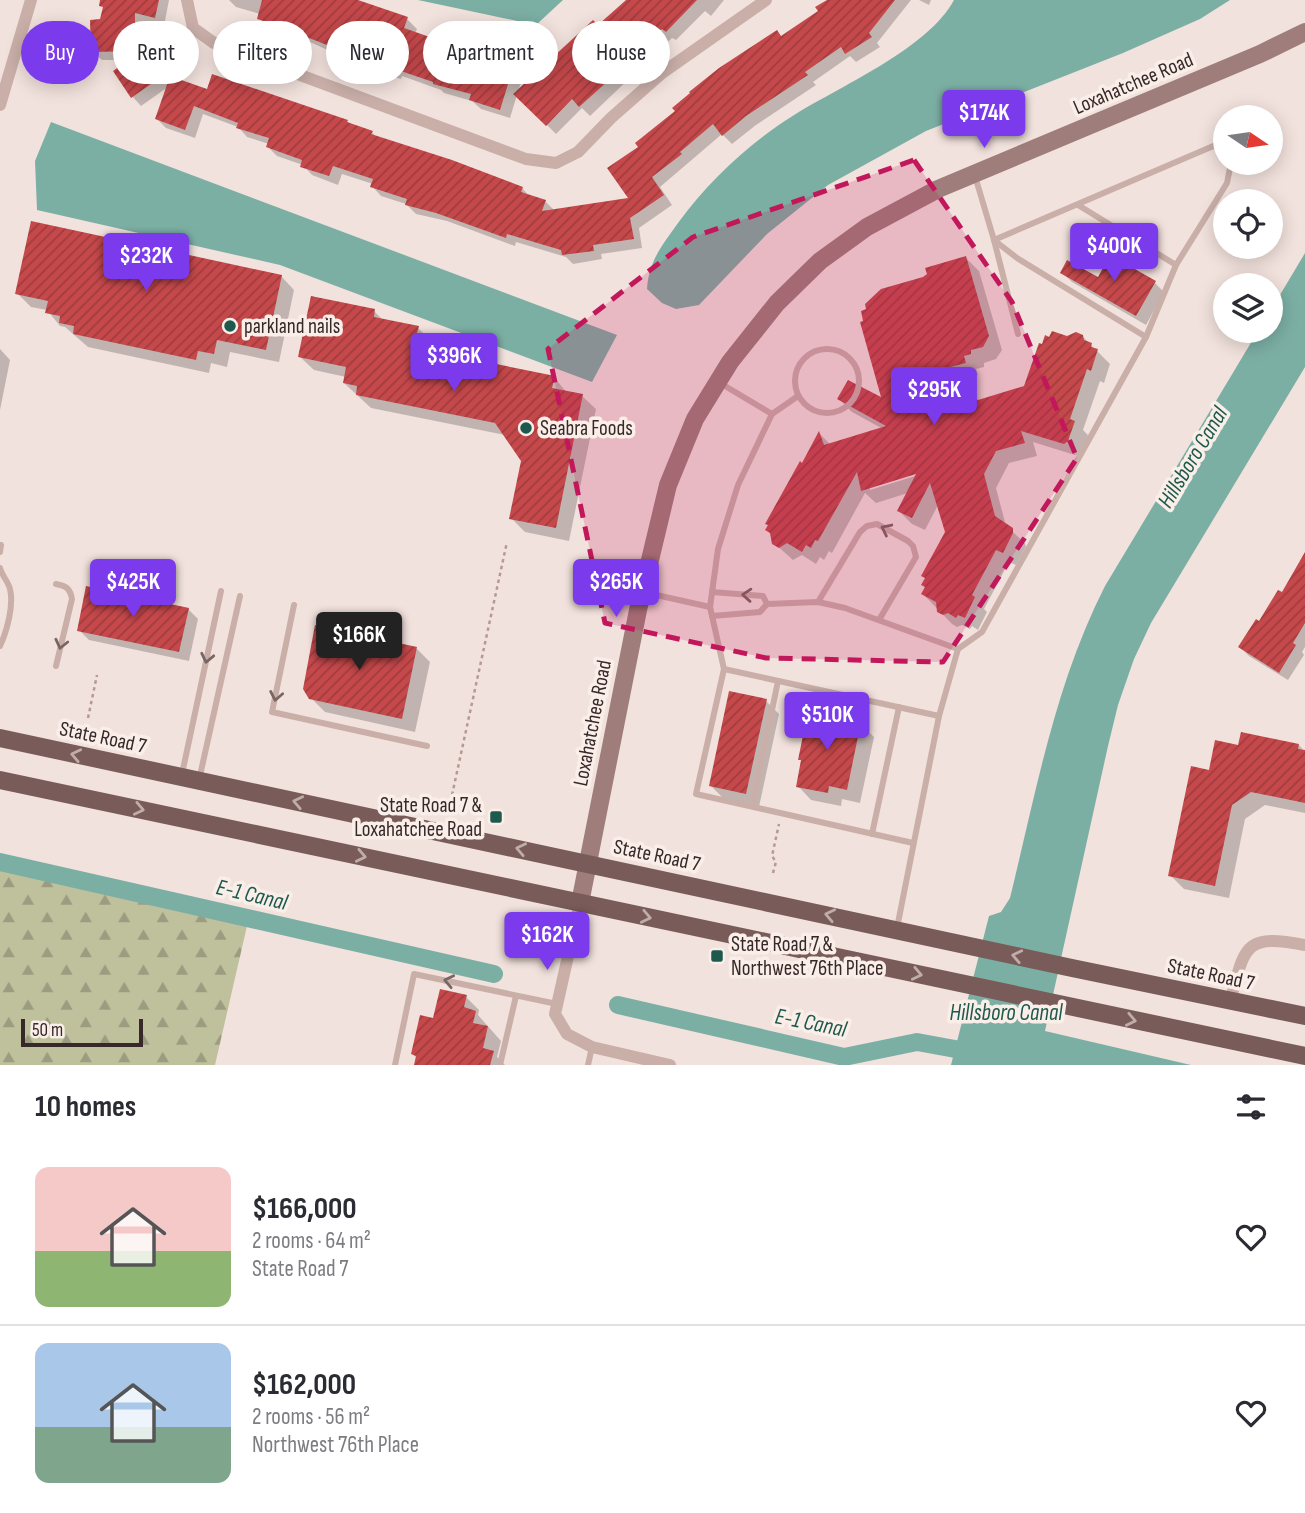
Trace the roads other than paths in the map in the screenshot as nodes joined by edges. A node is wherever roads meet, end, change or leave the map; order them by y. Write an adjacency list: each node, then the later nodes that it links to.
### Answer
1 (31, 0): 5 (street)
2 (187, 0): 3 (street)
3 (766, 0)
4 (1305, 32): 7 (main road, Loxahatchee Road)
5 (0, 104)
6 (1213, 146): 9 (lane)
7 (975, 174): 10 (lane); 14 (main road, Loxahatchee Road)
8 (1229, 175): 11 (lane)
9 (1078, 205): 10 (lane); 11 (lane)
10 (994, 240): 12 (lane); 13 (lane)
11 (1176, 265): 13 (lane)
12 (1018, 334)
13 (1146, 337): 30 (lane)
14 (718, 382): 16 (lane); 20 (main road, Loxahatchee Road)
15 (798, 396): 15 (lane); 16 (lane)
16 (772, 414): 21 (lane)
17 (0, 568): 29 (lane)
18 (56, 584): 31 (lane, one-way to 31)
19 (221, 591): 39 (lane, one-way to 39)
20 (642, 592): 26 (lane); 43 (main road, Loxahatchee Road)
21 (712, 592): 24 (lane, one-way to 21); 26 (lane)
22 (240, 596): 39 (lane)
23 (818, 602): 24 (lane); 28 (lane); 28 (lane, one-way to 23)
24 (767, 604): 27 (lane)
25 (294, 605): 37 (lane, one-way to 37)
26 (710, 607): 27 (lane)
27 (712, 617): 32 (lane)
28 (879, 620): 30 (lane)
29 (0, 646)
30 (958, 649): 35 (lane)
31 (56, 666)
32 (724, 669): 33 (lane); 40 (lane)
33 (778, 681): 34 (lane); 40 (lane)
34 (899, 707): 35 (lane); 41 (lane)
35 (939, 716): 42 (lane)
36 (0, 738): 39 (main road, State Road 7, one-way to 36)
37 (427, 746)
38 (0, 780): 44 (main road, one-way to 44)
39 (190, 780): 43 (main road, State Road 7, one-way to 39)
40 (752, 806): 41 (lane)
41 (872, 834): 42 (lane)
42 (913, 843): 45 (lane)
43 (587, 863): 44 (main road, Loxahatchee Road); 45 (main road, State Road 7, one-way to 43)
44 (580, 903): 49 (street); 52 (main road, one-way to 52)
45 (897, 930): 48 (main road, State Road 7, one-way to 45)
46 (1305, 946): 48 (street)
47 (516, 996): 49 (lane); 53 (lane, one-way to 53); 54 (lane)
48 (1230, 1002): 50 (main road, State Road 7)
49 (557, 1004): 51 (street)
50 (1305, 1016)
51 (592, 1047): 55 (lane); 56 (street)
52 (1305, 1055)
53 (394, 1065)
54 (500, 1065)
55 (588, 1065)
56 (670, 1065)

